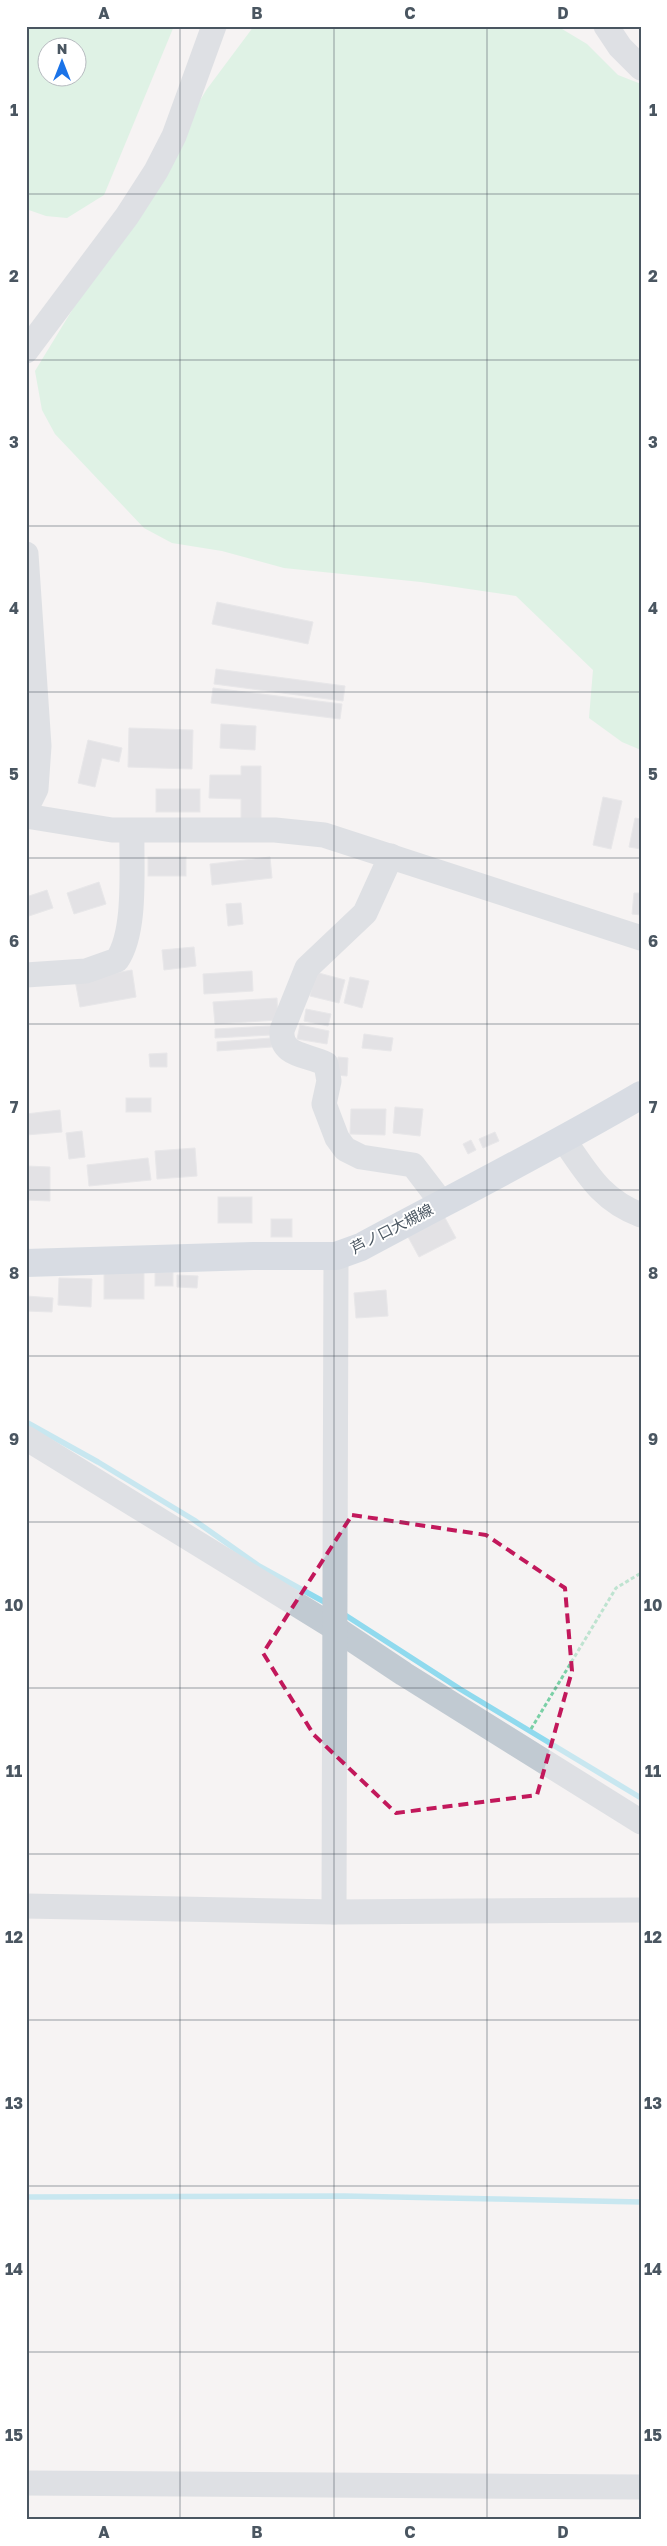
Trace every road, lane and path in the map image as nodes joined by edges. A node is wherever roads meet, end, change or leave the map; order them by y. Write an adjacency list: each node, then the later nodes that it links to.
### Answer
1 (214, 26): 4 (street)
2 (606, 26): 3 (street)
3 (641, 68)
4 (26, 351)
5 (26, 554): 6 (street)
6 (26, 809)
7 (26, 816): 8 (street)
8 (132, 830): 9 (street); 11 (street)
9 (391, 856): 10 (street); 14 (street)
10 (641, 938)
11 (26, 975)
12 (641, 1095): 13 (main road, 芦ノ口大槻線)
13 (564, 1140): 14 (main road, 芦ノ口大槻線); 15 (street)
14 (442, 1203): 16 (main road, 芦ノ口大槻線)
15 (641, 1216)
16 (336, 1256): 17 (main road, 芦ノ口大槻線); 20 (street)
17 (26, 1263)
18 (26, 1438): 20 (street)
19 (641, 1573): 21 (path)
20 (335, 1628): 21 (street); 25 (street)
21 (520, 1746): 22 (street)
22 (641, 1822)
23 (26, 1906): 25 (street)
24 (641, 1910): 25 (street)
25 (334, 1912)
26 (26, 2483): 27 (street)
27 (641, 2487)

